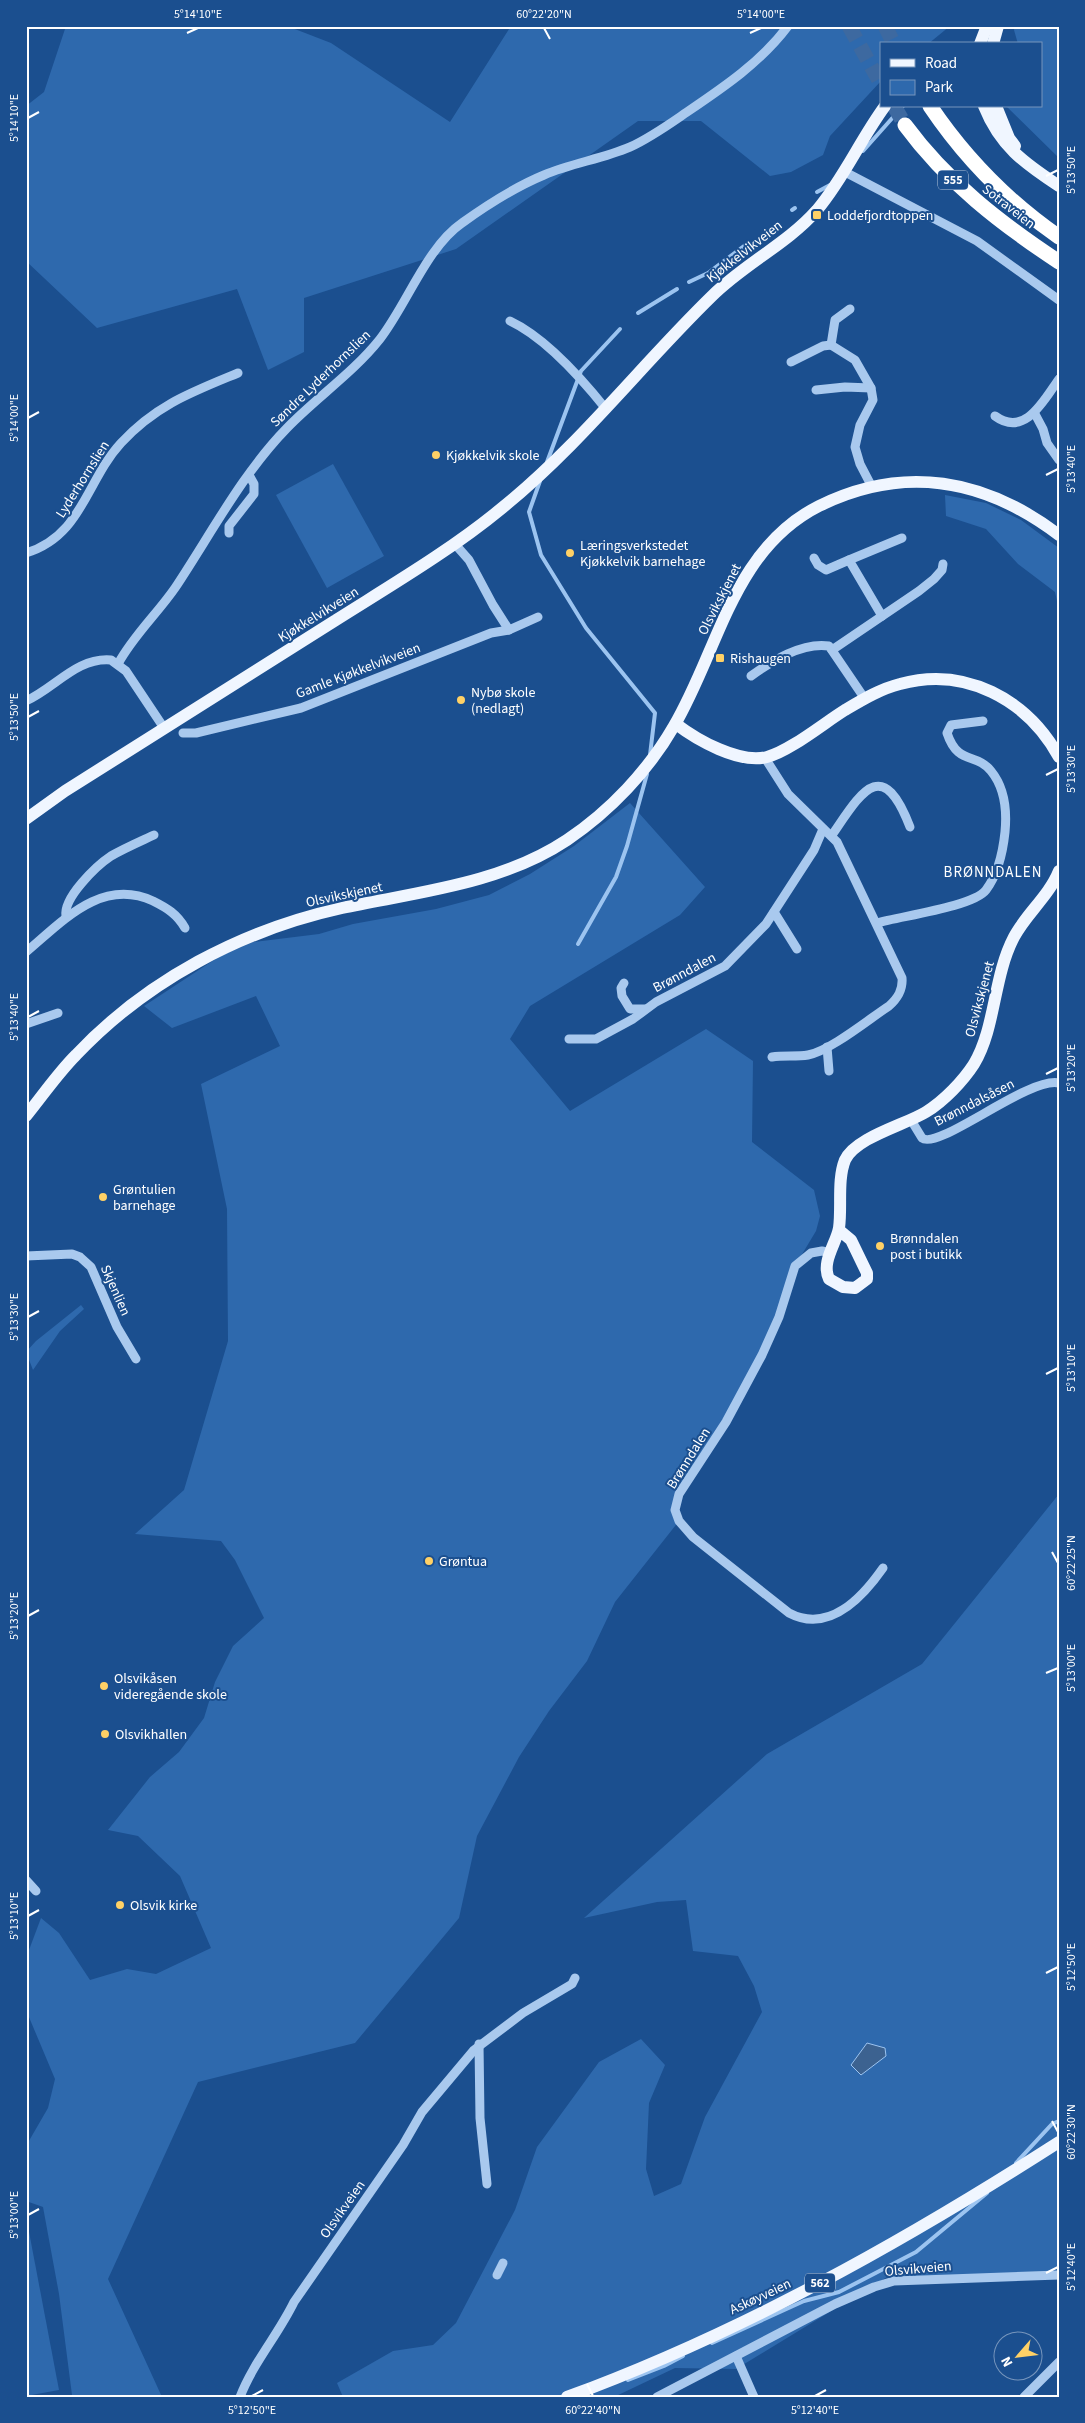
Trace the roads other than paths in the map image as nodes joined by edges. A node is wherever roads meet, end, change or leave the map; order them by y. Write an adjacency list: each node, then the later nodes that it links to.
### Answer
1 (788, 26): 29 (street, Søndre Lyderhornslien)
2 (987, 26): 4 (main road)
3 (998, 26): 5 (main road)
4 (981, 42)
5 (994, 42)
6 (884, 108): 12 (main road, Kjøkkelvikveien)
7 (931, 108): 14 (highway, Sotraveien / 555)
8 (985, 108): 11 (main road)
9 (997, 108): 11 (main road)
10 (904, 125): 15 (highway, Sotraveien / 555)
11 (1030, 167): 13 (main road)
12 (845, 172): 16 (street); 25 (main road, Kjøkkelvikveien)
13 (1059, 186)
14 (1059, 237)
15 (1059, 262)
16 (1059, 300)
17 (850, 309): 19 (street)
18 (510, 321): 25 (street)
19 (831, 345): 20 (street); 23 (street)
20 (791, 362)
21 (238, 373): 35 (street, Lyderhornslien)
22 (1059, 379): 26 (street)
23 (871, 388): 24 (street); 30 (street)
24 (816, 390)
25 (606, 409): 34 (main road, Kjøkkelvikveien)
26 (1035, 414): 27 (street); 28 (street)
27 (994, 416)
28 (1059, 460)
29 (250, 475): 31 (street); 43 (street, Søndre Lyderhornslien)
30 (872, 487): 32 (main road, Olsvikskjenet); 48 (main road, Olsvikskjenet)
31 (229, 533)
32 (1059, 535)
33 (902, 538): 37 (street)
34 (454, 543): 41 (street); 49 (main road, Kjøkkelvikveien)
35 (26, 553)
36 (814, 558): 37 (street)
37 (849, 560): 39 (street)
38 (943, 564): 39 (street)
39 (882, 616): 42 (street)
40 (538, 617): 41 (street, Gamle Kjøkkelvikveien)
41 (509, 630): 50 (street, Gamle Kjøkkelvikveien)
42 (832, 650): 44 (street); 45 (street)
43 (118, 664): 46 (street); 49 (street)
44 (751, 676)
45 (864, 699): 51 (main road); 52 (main road)
46 (26, 700)
47 (983, 722): 61 (street)
48 (676, 724): 52 (main road); 74 (main road, Olsvikskjenet)
49 (164, 728): 53 (main road, Kjøkkelvikveien)
50 (184, 733)
51 (1059, 757)
52 (765, 758): 55 (street)
53 (26, 819)
54 (910, 827): 57 (street)
55 (823, 829): 57 (street); 59 (street, Brønndalen)
56 (154, 835): 60 (street)
57 (832, 835): 61 (street)
58 (1059, 872): 75 (main road, Olsvikskjenet)
59 (774, 912): 63 (street); 66 (street, Brønndalen)
60 (66, 916): 62 (street); 64 (street)
61 (877, 923): 70 (street)
62 (185, 928)
63 (797, 949)
64 (26, 952)
65 (624, 983): 66 (street, Brønndalen)
66 (645, 1009): 69 (street, Brønndalen)
67 (58, 1013): 68 (street)
68 (26, 1024)
69 (570, 1039)
70 (827, 1047): 71 (street); 72 (street)
71 (772, 1058)
72 (829, 1071)
73 (1059, 1083): 75 (street, Brønndalsåsen)
74 (26, 1116)
75 (911, 1120): 76 (main road, Olsvikskjenet)
76 (839, 1230): 77 (main road, Olsvikskjenet); 77 (main road, Olsvikskjenet)
77 (831, 1253): 80 (street, Brønndalen)
78 (26, 1256): 79 (street, Skjenlien)
79 (136, 1359)
80 (883, 1568)
81 (26, 1880): 82 (street)
82 (36, 1890)
83 (575, 1978): 84 (street, Olsvikveien)
84 (479, 2044): 86 (street); 92 (street, Olsvikveien)
85 (1059, 2142): 93 (main road, Askøyveien / 562)
86 (488, 2184)
87 (503, 2263): 88 (street)
88 (497, 2275)
89 (1059, 2275): 90 (street, Olsvikveien)
90 (736, 2356): 94 (street, Olsvikveien); 95 (street)
91 (1059, 2362): 96 (street)
92 (240, 2397)
93 (567, 2397)
94 (657, 2397)
95 (754, 2397)
96 (1024, 2397)

